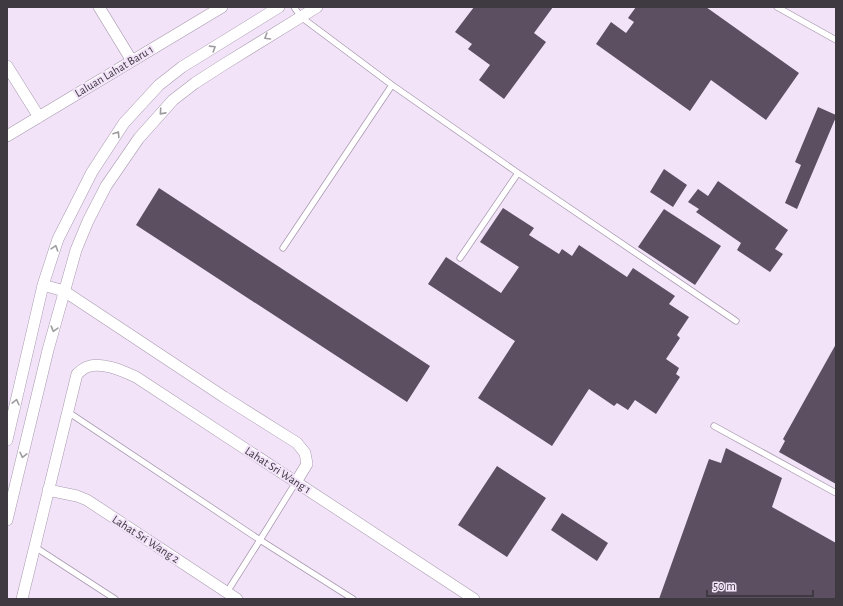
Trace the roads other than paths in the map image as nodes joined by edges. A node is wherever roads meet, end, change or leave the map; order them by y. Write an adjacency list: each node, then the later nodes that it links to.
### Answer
1 (99, 7): 9 (street)
2 (222, 7): 9 (street, Laluan Lahat Baru 1)
3 (279, 7): 17 (street, one-way to 3)
4 (294, 7): 7 (lane)
5 (317, 7): 7 (street)
6 (777, 7): 8 (lane)
7 (301, 17): 11 (lane); 18 (street, one-way to 18)
8 (836, 40)
9 (132, 61): 12 (street, Laluan Lahat Baru 1)
10 (7, 66): 12 (street)
11 (392, 85): 14 (lane); 15 (lane)
12 (39, 117): 13 (street, Laluan Lahat Baru 1)
13 (7, 136)
14 (518, 173): 16 (lane); 19 (lane)
15 (283, 248)
16 (460, 258)
17 (43, 285): 18 (street); 22 (street, one-way to 17)
18 (64, 291): 23 (street); 26 (street, one-way to 26)
19 (736, 321)
20 (68, 412): 23 (street, Lahat Sri Wang 1); 24 (street); 27 (lane)
21 (714, 426): 25 (lane)
22 (7, 440)
23 (296, 482): 27 (lane); 34 (street, Lahat Sri Wang 1)
24 (48, 490): 28 (street); 29 (street, Lahat Sri Wang 2)
25 (836, 493)
26 (7, 520)
27 (260, 540): 29 (lane); 33 (lane)
28 (35, 547): 30 (street); 31 (lane)
29 (227, 592): 32 (street, Lahat Sri Wang 2)
30 (22, 599)
31 (115, 599)
32 (237, 599)
33 (353, 599)
34 (474, 599)

